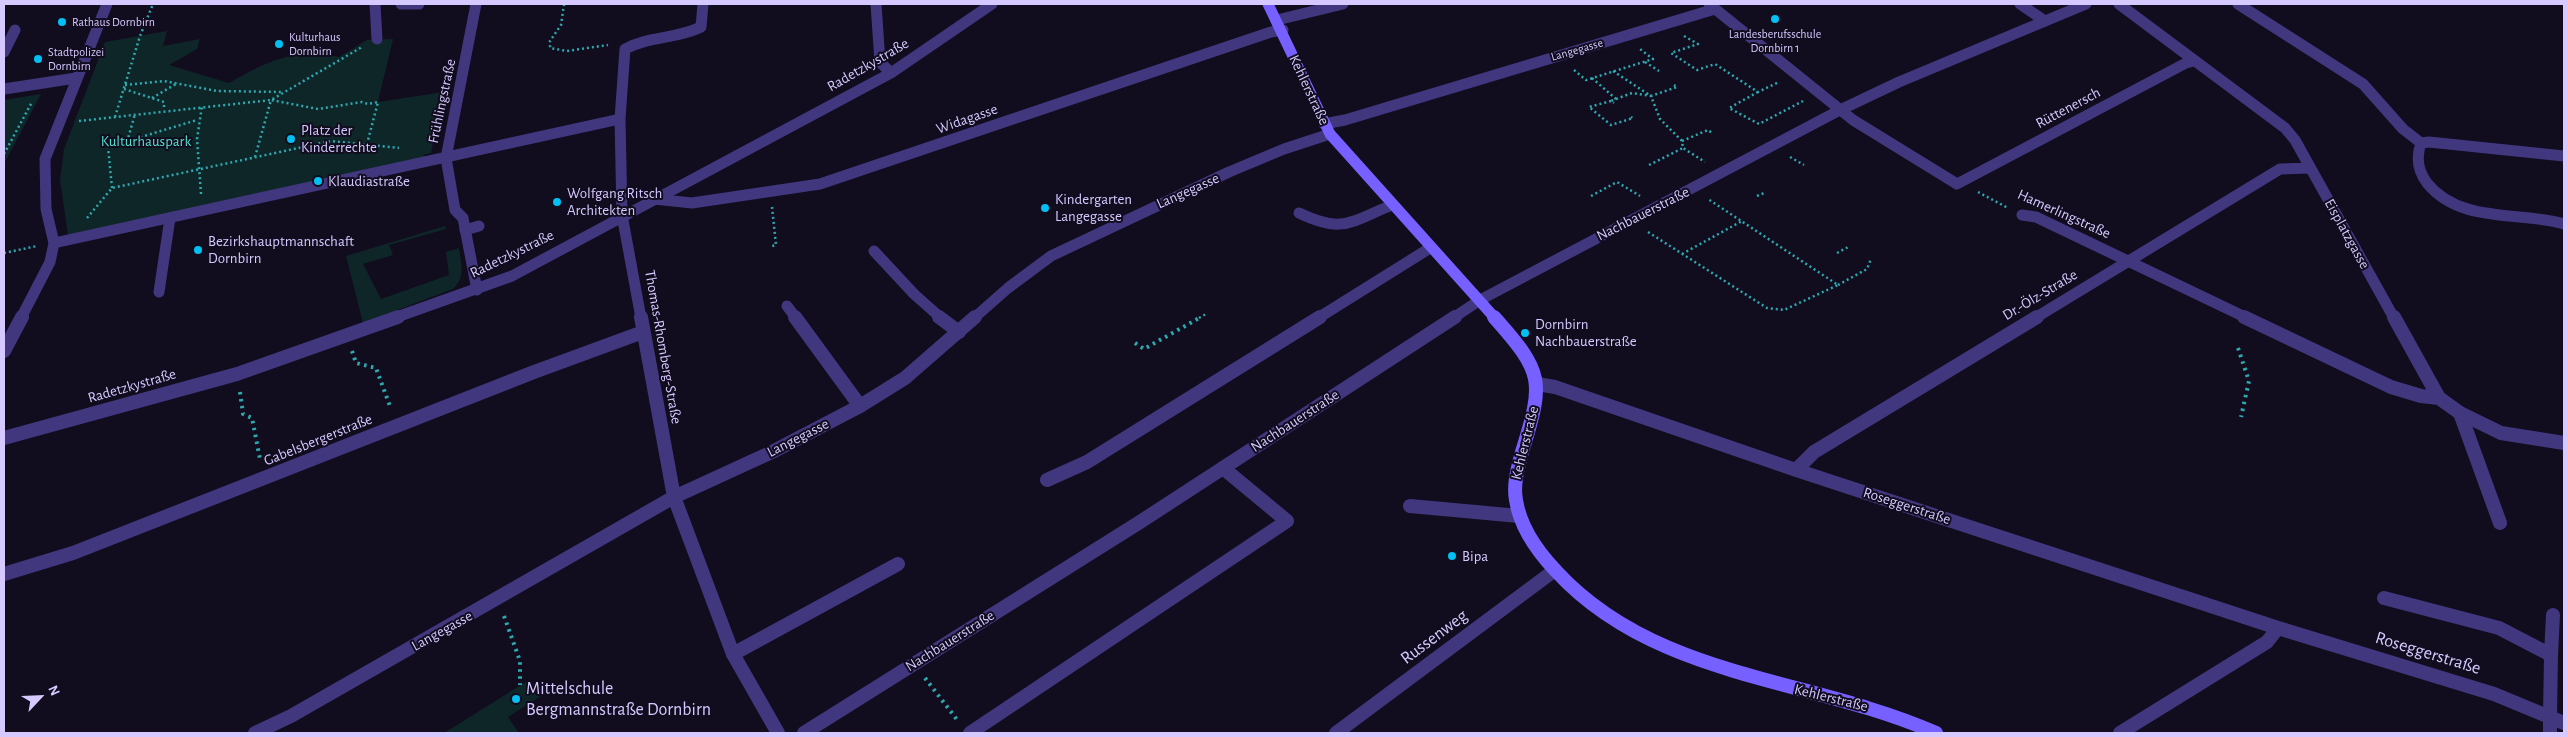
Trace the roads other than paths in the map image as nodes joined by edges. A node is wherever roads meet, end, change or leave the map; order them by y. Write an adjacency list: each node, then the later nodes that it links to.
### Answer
1 (107, 4): 24 (street)
2 (375, 4): 20 (street)
3 (401, 4): 4 (street)
4 (419, 4)
5 (476, 4): 31 (street, Frühlingstraße)
6 (703, 4): 27 (street, Thomas-Rhomberg-Straße)
7 (876, 4): 23 (street)
8 (992, 4): 23 (street, Radetzkystraße)
9 (1268, 4): 16 (street, Kehlerstraße)
10 (1343, 4): 16 (street)
11 (2020, 4): 17 (street)
12 (2086, 4): 17 (street, Nachbauerstraße)
13 (2119, 4): 22 (street, Eisplatzgasse)
14 (2238, 4): 29 (street)
15 (1712, 6): 26 (street); 28 (street, Langegasse)
16 (1277, 20): 19 (street, Kehlerstraße)
17 (2045, 21): 26 (street, Nachbauerstraße)
18 (16, 30): 21 (street)
19 (1282, 30): 28 (street, Kehlerstraße); 33 (street, Widagasse)
20 (377, 39)
21 (4, 52)
22 (2194, 60): 26 (street, Rüttenersch); 32 (street, Eisplatzgasse)
23 (891, 72): 33 (street, Radetzkystraße)
24 (76, 78): 25 (street); 42 (street)
25 (4, 89)
26 (1840, 110): 48 (street, Nachbauerstraße)
27 (620, 118): 31 (street); 36 (street, Thomas-Rhomberg-Straße)
28 (1327, 129): 34 (street, Kehlerstraße); 51 (street, Langegasse)
29 (2421, 143): 30 (street); 39 (street)
30 (2564, 156)
31 (446, 158): 38 (street); 41 (street, Frühlingstraße)
32 (2310, 168): 45 (street, Dr.-Ölz-Straße); 54 (street, Eisplatzgasse)
33 (654, 199): 36 (street, Radetzkystraße)
34 (1392, 205): 35 (street); 43 (street, Kehlerstraße)
35 (1299, 213)
36 (622, 215): 46 (street, Radetzkystraße); 50 (street, Thomas-Rhomberg-Straße)
37 (2022, 215): 45 (street, Hamerlingstraße)
38 (170, 218): 42 (street); 47 (street)
39 (2564, 224)
40 (479, 226): 41 (street)
41 (465, 230): 46 (street, Frühlingstraße)
42 (54, 243): 52 (street)
43 (1430, 248): 48 (street, Kehlerstraße); 61 (street)
44 (874, 251): 51 (street)
45 (2128, 260): 54 (street, Hamerlingstraße); 60 (street, Dr.-Ölz-Straße)
46 (476, 290): 57 (street, Radetzkystraße)
47 (160, 292)
48 (1480, 300): 53 (street, Kehlerstraße); 59 (street, Nachbauerstraße)
49 (787, 306): 55 (street)
50 (643, 332): 62 (street, Thomas-Rhomberg-Straße); 68 (street, Gabelsbergerstraße)
51 (959, 332): 55 (street, Langegasse)
52 (4, 351)
53 (1537, 384): 60 (street, Roseggerstraße); 64 (street, Kehlerstraße)
54 (2438, 398): 56 (street, Eisplatzgasse)
55 (860, 406): 62 (street, Langegasse)
56 (2460, 413): 58 (street, Eisplatzgasse); 65 (street)
57 (4, 438)
58 (2564, 443)
59 (1223, 468): 75 (street); 78 (street, Nachbauerstraße)
60 (1796, 470): 71 (street, Roseggerstraße)
61 (1046, 480)
62 (674, 497): 72 (street, Thomas-Rhomberg-Straße); 76 (street, Langegasse)
63 (1410, 506): 64 (street)
64 (1519, 516): 67 (street, Kehlerstraße)
65 (2500, 523)
66 (898, 564): 72 (street)
67 (1555, 570): 79 (street, Russenweg); 80 (street, Kehlerstraße)
68 (4, 574)
69 (2384, 598): 73 (street)
70 (2553, 615): 73 (street)
71 (2278, 628): 74 (street, Roseggerstraße); 81 (street)
72 (733, 654): 77 (street, Thomas-Rhomberg-Straße)
73 (2551, 655): 74 (street)
74 (2557, 720): 82 (street)
75 (966, 729)
76 (256, 733)
77 (778, 733)
78 (804, 733)
79 (1336, 733)
80 (1936, 733)
81 (2120, 733)
82 (2550, 733)

